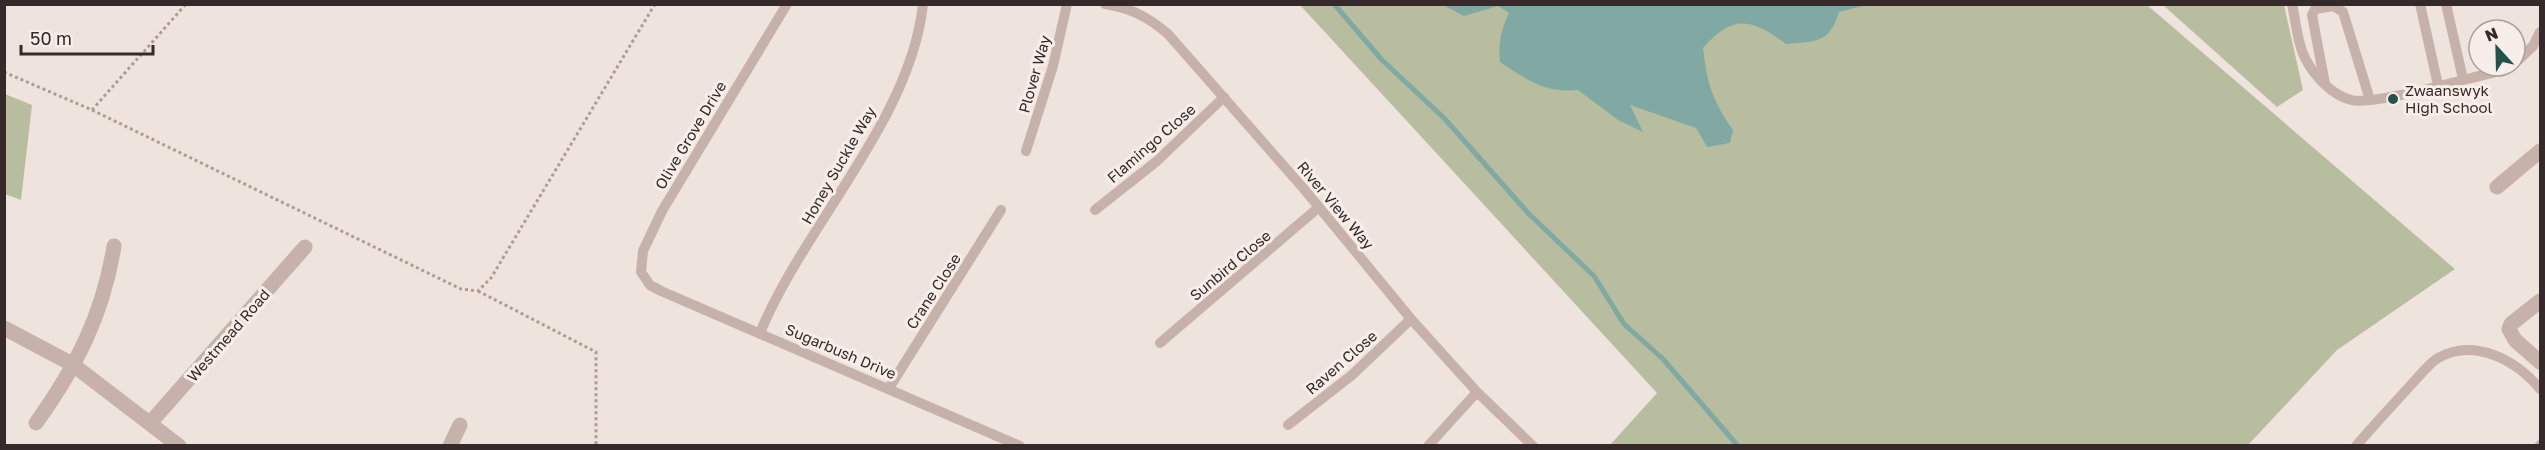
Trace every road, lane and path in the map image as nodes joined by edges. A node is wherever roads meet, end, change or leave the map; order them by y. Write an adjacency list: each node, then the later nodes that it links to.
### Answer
1 (186, 4): 19 (path)
2 (655, 4): 29 (path)
3 (787, 4): 28 (lane, Olive Grove Drive)
4 (923, 4): 33 (lane, Honey Suckle Way)
5 (1067, 4): 20 (lane, Plover Way)
6 (1105, 4): 17 (lane, River View Way)
7 (2292, 4): 15 (lane)
8 (2420, 4): 16 (lane)
9 (2446, 4): 14 (lane)
10 (2541, 33): 11 (lane)
11 (2527, 52)
12 (4, 72): 19 (path)
13 (2468, 78): 14 (lane)
14 (2463, 79): 16 (lane)
15 (2326, 84): 18 (lane); 18 (lane)
16 (2438, 85): 18 (lane)
17 (1224, 97): 23 (lane, River View Way); 25 (lane, Flamingo Close)
18 (2370, 99)
19 (92, 110): 29 (path)
20 (1026, 151)
21 (2541, 151): 22 (street)
22 (2497, 187)
23 (1319, 207): 31 (lane, River View Way); 34 (lane, Sunbird Close)
24 (1001, 210): 37 (lane, Crane Close)
25 (1095, 210)
26 (114, 246): 36 (street)
27 (305, 247): 40 (street, Westmead Road)
28 (650, 285): 33 (lane, Sugarbush Drive)
29 (478, 291): 46 (path)
30 (2541, 301): 35 (street)
31 (1411, 319): 39 (lane, River View Way); 43 (lane, Raven Close)
32 (4, 328): 36 (street)
33 (760, 333): 37 (lane, Sugarbush Drive)
34 (1160, 343)
35 (2541, 362)
36 (72, 364): 40 (street); 41 (street)
37 (889, 388): 47 (lane, Sugarbush Drive)
38 (2541, 389): 50 (lane)
39 (1477, 392): 48 (lane); 49 (lane, River View Way)
40 (151, 422): 44 (street)
41 (36, 423)
42 (460, 425): 45 (street)
43 (1288, 426)
44 (179, 446)
45 (450, 446)
46 (596, 446)
47 (1020, 446)
48 (1428, 446)
49 (1533, 446)
50 (2356, 446)

